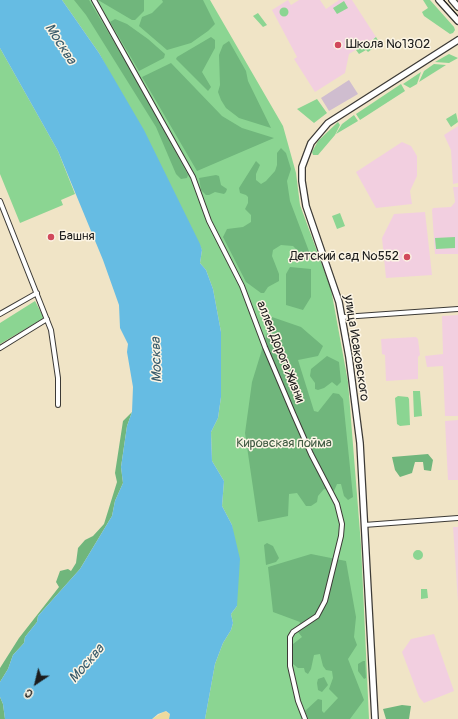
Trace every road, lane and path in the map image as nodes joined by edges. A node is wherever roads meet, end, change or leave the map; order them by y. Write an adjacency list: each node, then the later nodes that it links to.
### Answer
1 (94, 0): 17 (street, аллея Дорога Жизни)
2 (438, 0): 5 (street)
3 (452, 0): 4 (street)
4 (458, 7)
5 (458, 21)
6 (458, 40): 11 (street, улица Исаковского)
7 (0, 202): 8 (street)
8 (37, 293): 10 (street); 12 (street)
9 (458, 308): 11 (street)
10 (0, 314)
11 (343, 317): 16 (street, улица Исаковского)
12 (47, 319): 13 (street); 14 (street)
13 (0, 348)
14 (58, 405)
15 (458, 518): 16 (street)
16 (364, 525): 18 (street, улица Исаковского)
17 (305, 719)
18 (375, 719)

